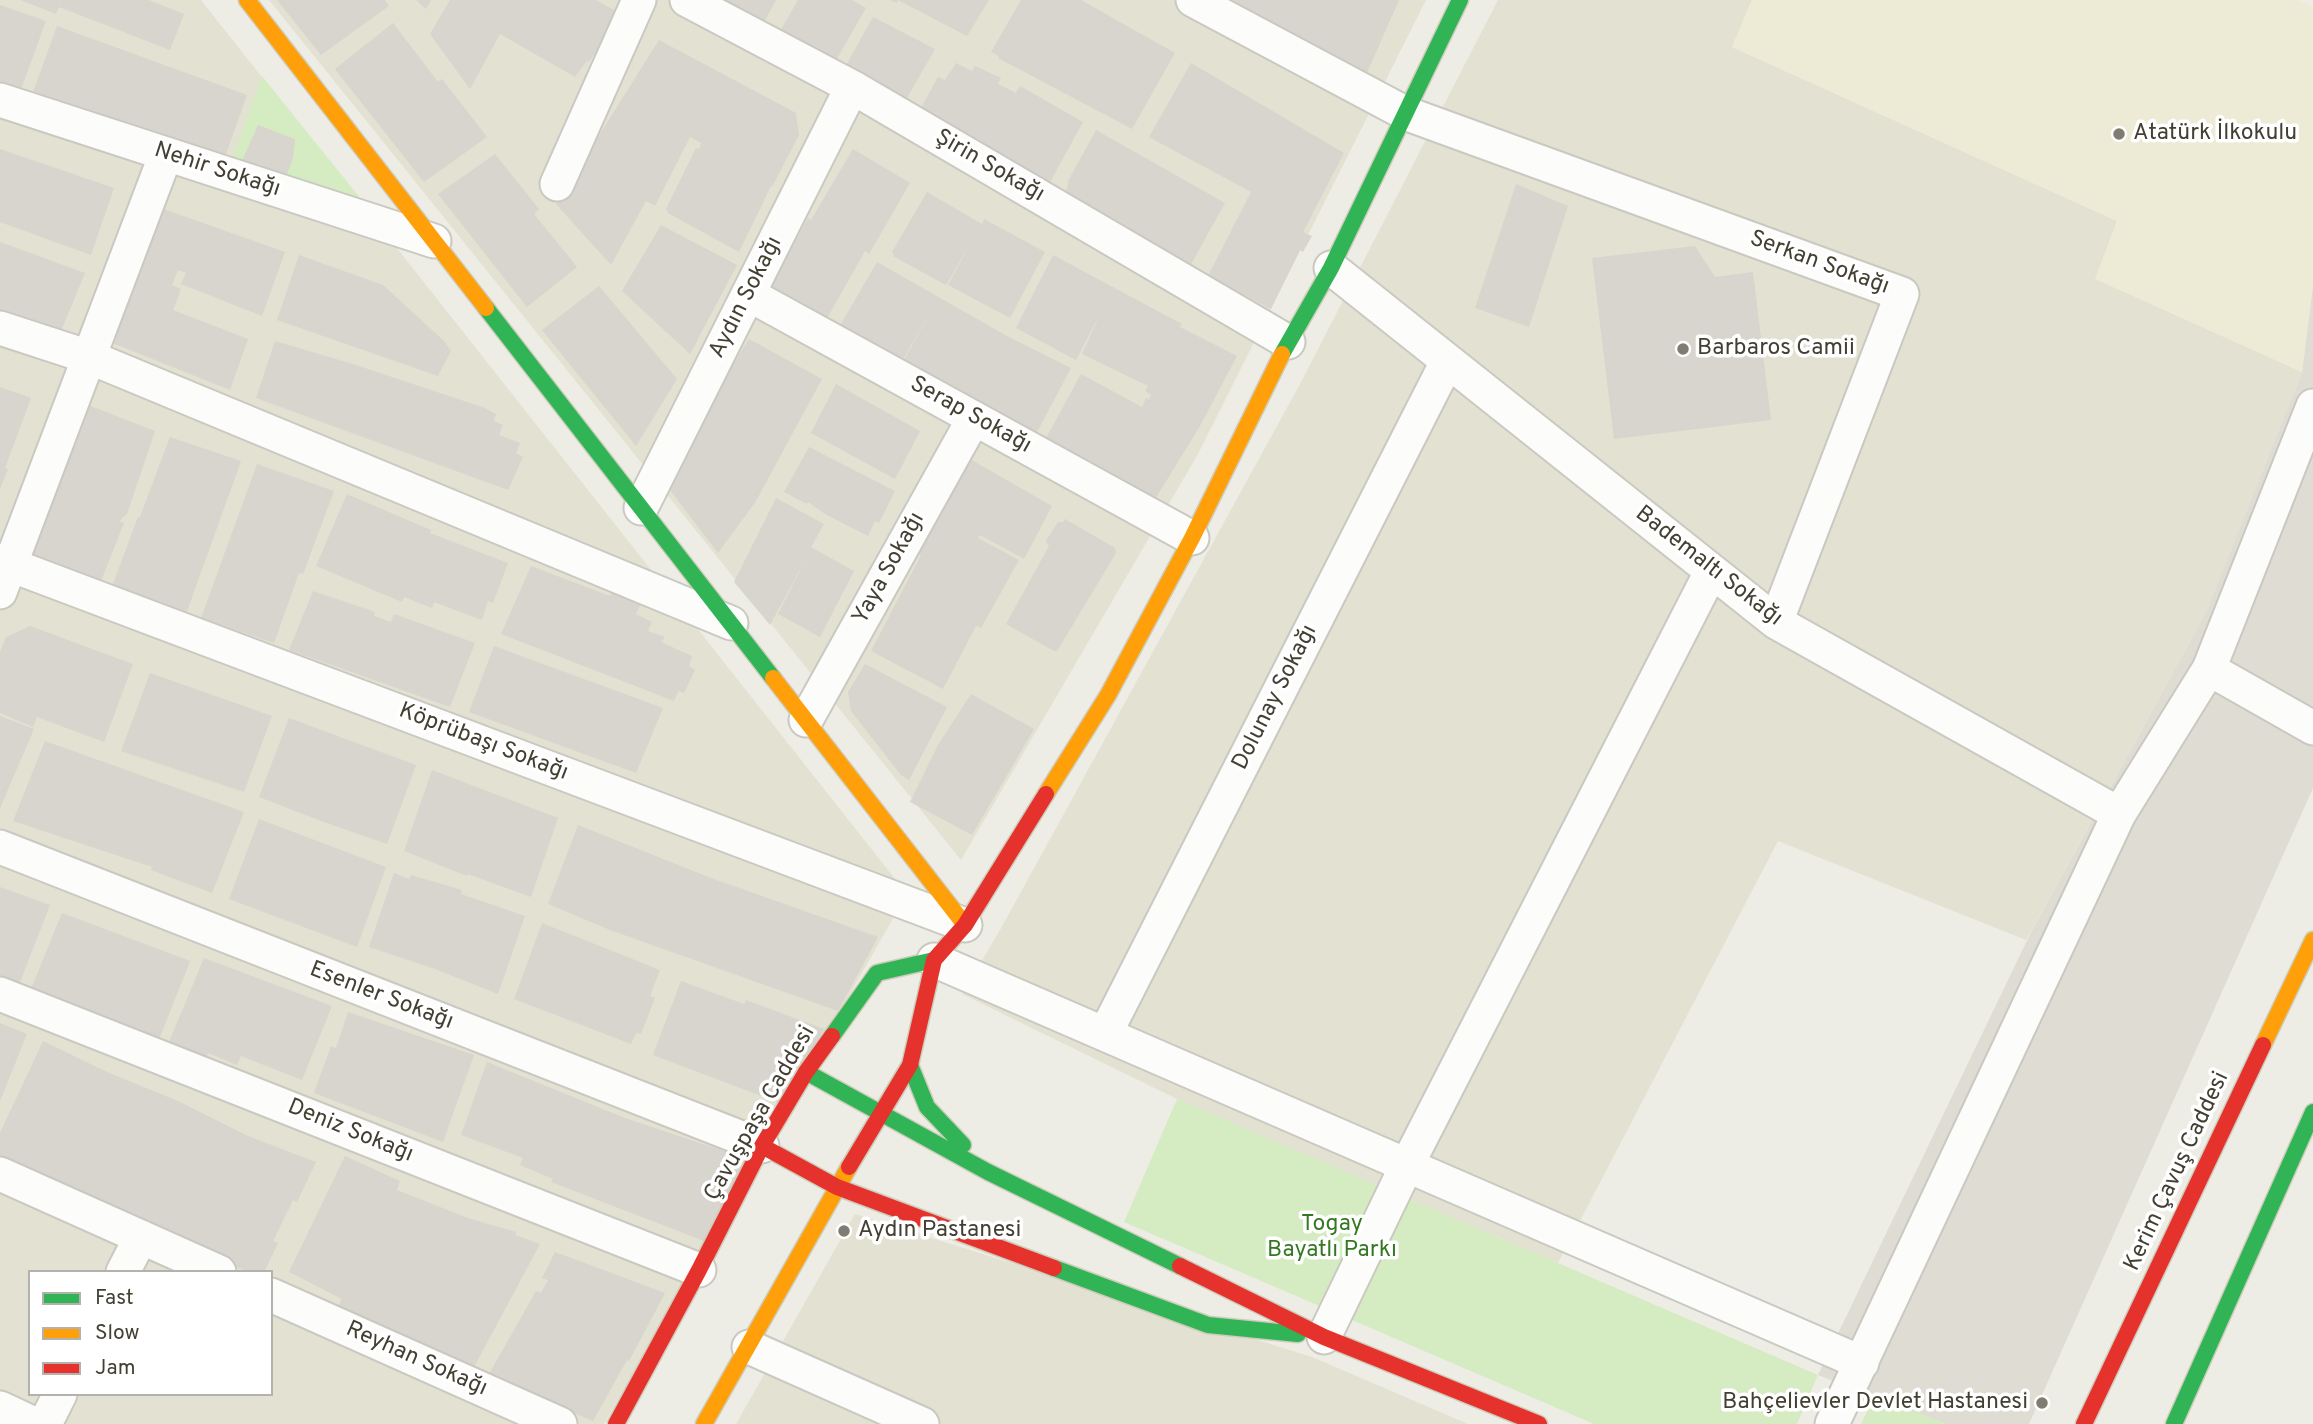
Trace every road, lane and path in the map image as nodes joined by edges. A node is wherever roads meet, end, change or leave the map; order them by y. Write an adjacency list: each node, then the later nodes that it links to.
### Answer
1 (247, 0): 11 (street)
2 (639, 0): 10 (street)
3 (687, 0): 6 (street, Şirin Sokağı)
4 (1193, 0): 8 (street)
5 (1460, 0): 8 (street)
6 (852, 87): 13 (street, Aydın Sokağı); 15 (street, Şirin Sokağı)
7 (0, 100): 9 (street, Nehir Sokağı)
8 (1405, 113): 12 (street); 24 (street, Serkan Sokağı)
9 (166, 154): 11 (street, Nehir Sokağı); 16 (street)
10 (557, 184)
11 (434, 241): 20 (street)
12 (1331, 268): 15 (street); 17 (street, Bademaltı Sokağı)
13 (748, 294): 19 (street, Serap Sokağı); 20 (street, Aydın Sokağı)
14 (0, 328): 16 (street)
15 (1288, 342): 21 (street)
16 (89, 357): 23 (street); 25 (street)
17 (1447, 362): 22 (street, Bademaltı Sokağı); 35 (street, Dolunay Sokağı)
18 (2313, 406): 26 (street)
19 (974, 418): 21 (street, Serap Sokağı); 27 (street, Yaya Sokağı)
20 (641, 508): 25 (street)
21 (1192, 538): 31 (street)
22 (1711, 572): 24 (street, Bademaltı Sokağı); 41 (street)
23 (3, 573): 31 (street, Köprübaşı Sokağı)
24 (1776, 622): 29 (street, Bademaltı Sokağı)
25 (731, 624): 27 (street)
26 (2209, 669): 28 (street); 29 (street)
27 (806, 720): 31 (street)
28 (2313, 728)
29 (2119, 814): 52 (street)
30 (0, 847): 40 (street, Esenler Sokağı)
31 (965, 925): 33 (street)
32 (2313, 940): 63 (street, Kerim Çavuş Caddesi)
33 (934, 960): 35 (street); 36 (street); 37 (street, Çavuşpaşa Caddesi)
34 (0, 994): 48 (street, Deniz Sokağı)
35 (1105, 1034): 41 (street)
36 (910, 1065): 39 (street); 42 (street)
37 (806, 1072): 39 (street); 40 (street, Çavuşpaşa Caddesi)
38 (2313, 1112): 64 (street)
39 (882, 1114): 42 (street); 44 (street)
40 (762, 1146): 44 (street); 48 (street, Çavuşpaşa Caddesi)
41 (1407, 1165): 50 (street); 52 (street)
42 (988, 1172): 50 (street)
43 (0, 1174): 45 (street)
44 (837, 1187): 50 (street); 51 (street)
45 (141, 1237): 46 (street); 47 (street)
46 (124, 1270)
47 (215, 1270)
48 (699, 1270): 58 (street, Çavuşpaşa Caddesi)
49 (273, 1296): 57 (street, Reyhan Sokağı)
50 (1324, 1337): 61 (street)
51 (749, 1347): 59 (street); 60 (street)
52 (1862, 1363): 62 (street)
53 (59, 1396): 56 (street)
54 (0, 1408): 55 (street)
55 (34, 1424)
56 (45, 1424)
57 (561, 1424)
58 (616, 1424)
59 (704, 1424)
60 (922, 1424)
61 (1539, 1424)
62 (1832, 1424)
63 (2084, 1424)
64 (2174, 1424)

